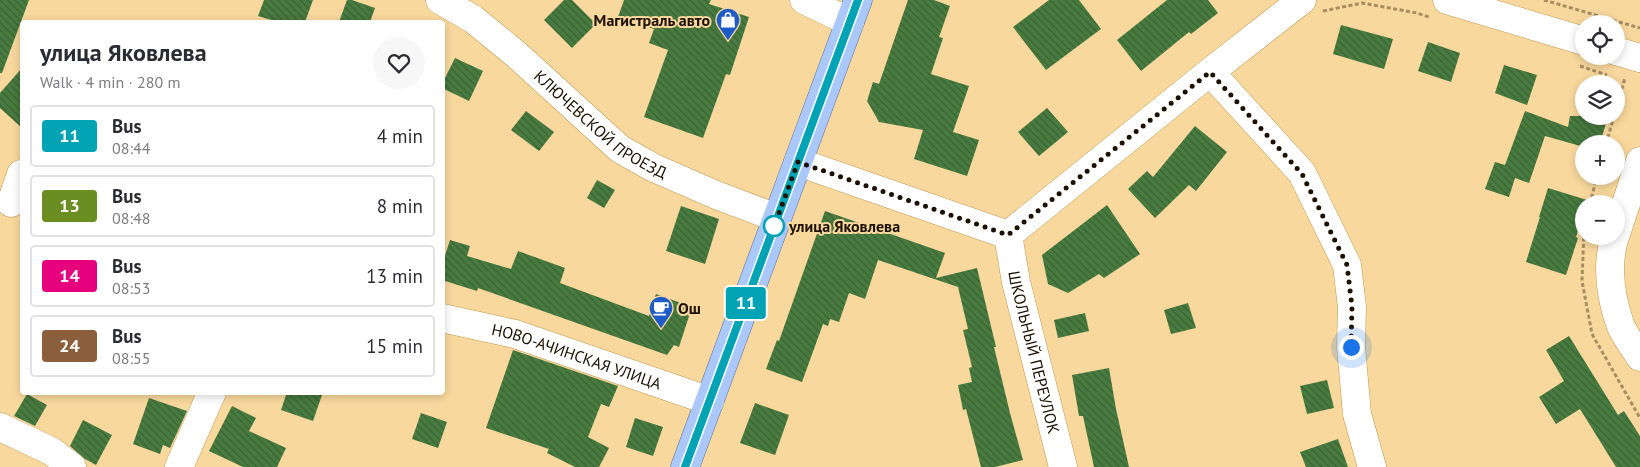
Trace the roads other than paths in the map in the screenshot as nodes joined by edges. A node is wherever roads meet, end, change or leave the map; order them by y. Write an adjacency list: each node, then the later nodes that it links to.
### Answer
1 (440, 0): 13 (street, КЛЮЧЕВСКОЙ ПРОЕЗД)
2 (804, 0): 5 (street)
3 (1309, 8): 7 (street)
4 (1442, 10): 6 (street)
5 (854, 11): 8 (main road)
6 (1575, 51)
7 (1210, 72): 14 (street); 25 (street)
8 (798, 162): 13 (main road); 14 (street)
9 (1639, 166): 12 (street)
10 (14, 172): 11 (street)
11 (11, 203)
12 (1625, 208)
13 (777, 218): 19 (main road)
14 (1008, 235): 24 (street, ШКОЛЬНЫЙ ПЕРЕУЛОК)
15 (1613, 245): 17 (street)
16 (445, 319): 19 (street, НОВО-АЧИНСКАЯ УЛИЦА)
17 (1640, 357)
18 (211, 395): 22 (street)
19 (710, 401): 23 (main road)
20 (0, 427): 21 (street)
21 (72, 467)
22 (179, 467)
23 (685, 467)
24 (1063, 467)
25 (1372, 467)

